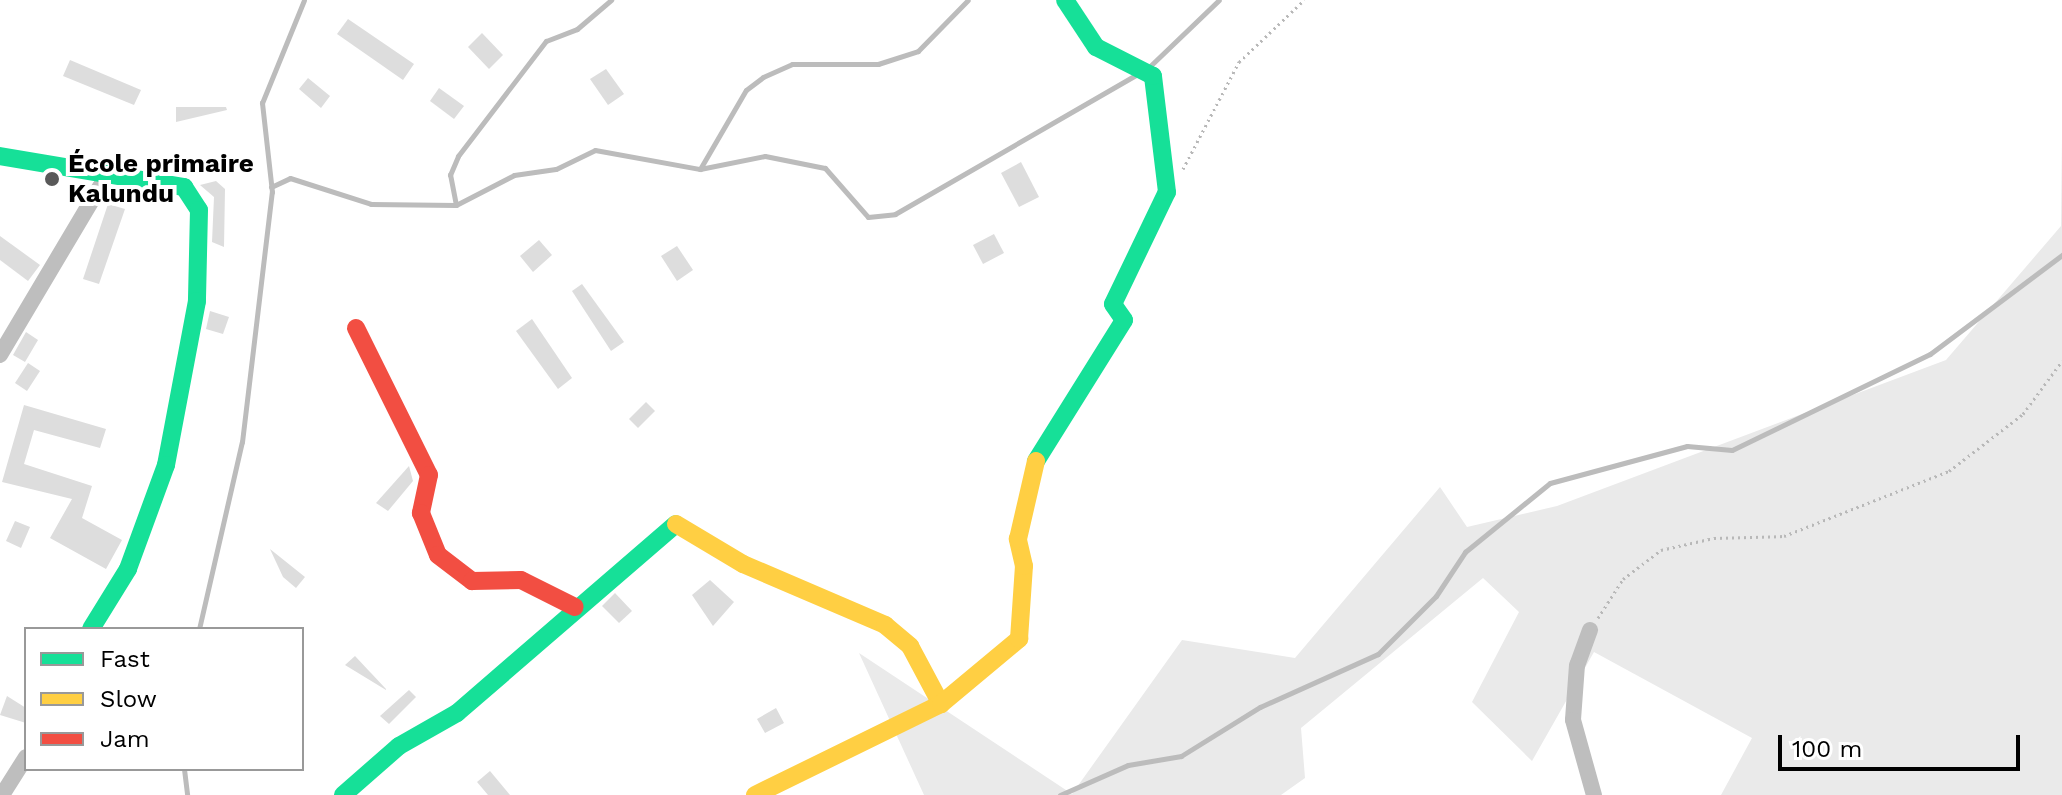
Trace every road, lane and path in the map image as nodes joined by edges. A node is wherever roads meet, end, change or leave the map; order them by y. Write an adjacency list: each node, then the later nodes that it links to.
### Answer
1 (1065, 0): 5 (street)
2 (1304, 0): 5 (path)
3 (0, 156): 4 (street)
4 (107, 175): 7 (street); 10 (street)
5 (1167, 192): 12 (street)
6 (356, 328): 9 (street)
7 (0, 355)
8 (2062, 361): 11 (path)
9 (575, 607): 12 (street); 15 (street)
10 (92, 627)
11 (1590, 630): 17 (street)
12 (941, 704): 16 (street)
13 (24, 760): 14 (street)
14 (2, 795)
15 (343, 795)
16 (755, 795)
17 (1594, 795)

